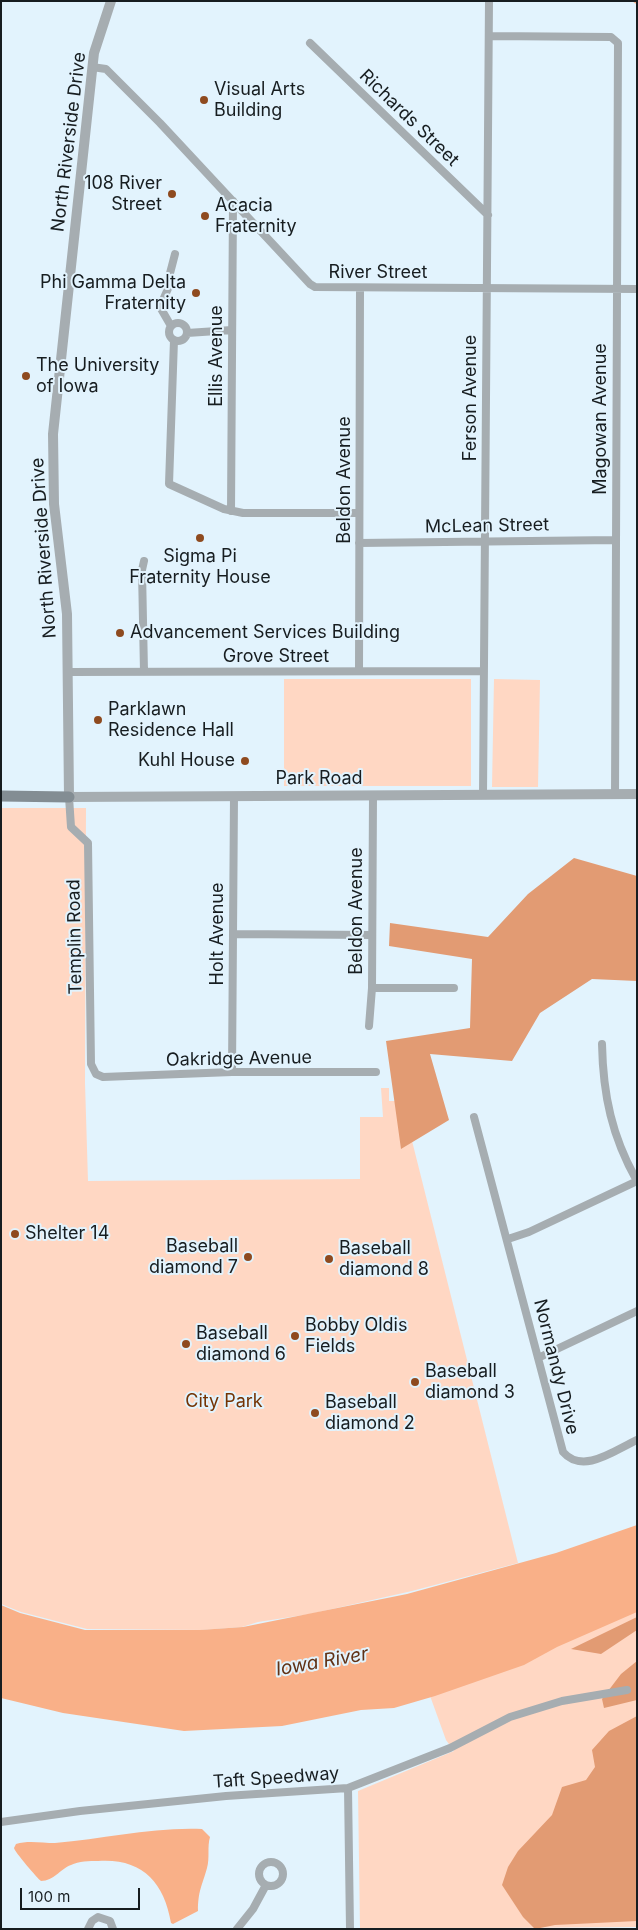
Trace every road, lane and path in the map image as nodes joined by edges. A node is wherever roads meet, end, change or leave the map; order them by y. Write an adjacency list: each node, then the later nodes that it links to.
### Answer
1 (112, 1): 5 (street, North Riverside Drive)
2 (489, 1): 3 (street, Ferson Avenue)
3 (489, 36): 7 (street, Ferson Avenue); 11 (street, Magowan Avenue)
4 (310, 43): 7 (street, Richards Street)
5 (92, 67): 6 (street, River Street); 25 (street, North Riverside Drive)
6 (232, 201): 9 (street, River Street); 14 (street, Ellis Avenue)
7 (488, 215): 10 (street, Ferson Avenue)
8 (175, 254): 13 (street)
9 (360, 288): 10 (street, River Street); 18 (street, Beldon Avenue)
10 (487, 288): 11 (street, River Street); 20 (street, Ferson Avenue)
11 (617, 289): 12 (street, River Street); 19 (street, Magowan Avenue)
12 (637, 289)
13 (171, 326): 15 (street); 16 (street)
14 (232, 330): 15 (street); 17 (street, Ellis Avenue)
15 (187, 332): 16 (street)
16 (174, 340): 17 (street)
17 (231, 511): 18 (street)
18 (360, 513): 21 (street, Beldon Avenue)
19 (616, 540): 20 (street, McLean Street); 27 (street, Magowan Avenue)
20 (485, 542): 21 (street, McLean Street); 24 (street, Ferson Avenue)
21 (359, 543): 23 (street, Beldon Avenue)
22 (144, 562): 26 (street)
23 (359, 671): 24 (street, Grove Street); 26 (street, Grove Street)
24 (484, 671): 29 (street, Ferson Avenue)
25 (68, 672): 26 (street, Grove Street); 33 (street, North Riverside Drive)
26 (144, 672)
27 (614, 794): 28 (street, Park Road); 29 (street, Park Road)
28 (637, 794)
29 (483, 795): 32 (street, Park Road)
30 (1, 796): 33 (main road, Park Road)
31 (234, 796): 32 (street, Park Road); 33 (street, Park Road); 34 (street, Holt Avenue)
32 (373, 796): 35 (street, Beldon Avenue)
33 (68, 797): 42 (street, Templin Road)
34 (233, 934): 35 (street); 40 (street, Holt Avenue)
35 (372, 935): 36 (street, Beldon Avenue)
36 (372, 988): 37 (street); 38 (street, Beldon Avenue)
37 (454, 988)
38 (369, 1026)
39 (602, 1044): 44 (street)
40 (232, 1072): 41 (street, Oakridge Avenue); 42 (street, Oakridge Avenue)
41 (376, 1072)
42 (103, 1077)
43 (474, 1117): 45 (street, Normandy Drive)
44 (637, 1181): 45 (street)
45 (508, 1239): 47 (street, Normandy Drive)
46 (637, 1311): 47 (street)
47 (538, 1358): 48 (street, Normandy Drive)
48 (637, 1440)
49 (626, 1690): 50 (street, Taft Speedway)
50 (348, 1788): 51 (street, Taft Speedway); 56 (street)
51 (1, 1822)
52 (266, 1885): 55 (street)
53 (88, 1929): 54 (street)
54 (113, 1929)
55 (237, 1929)
56 (350, 1929)

